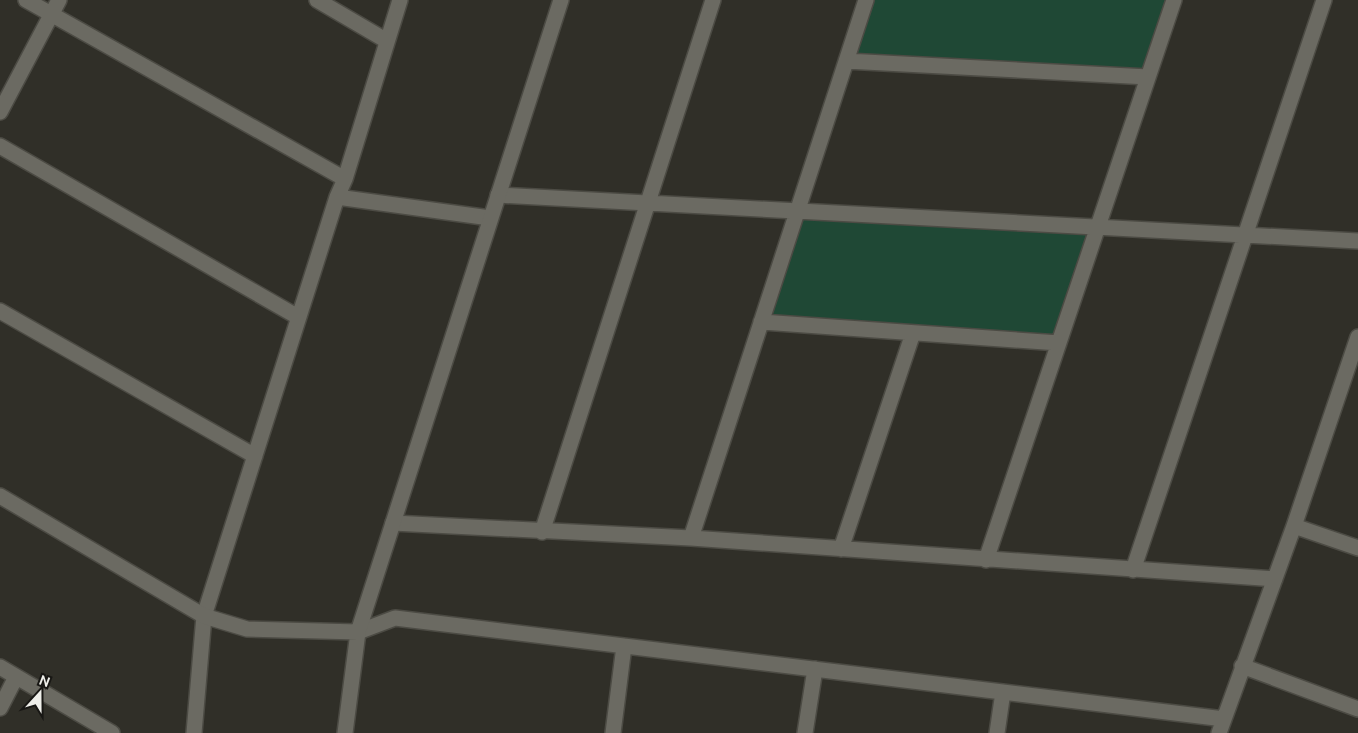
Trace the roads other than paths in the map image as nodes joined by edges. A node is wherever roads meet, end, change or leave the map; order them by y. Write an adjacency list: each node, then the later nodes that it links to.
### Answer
1 (26, 0): 10 (street)
2 (59, 0): 10 (street)
3 (317, 0): 11 (street)
4 (400, 0): 11 (street)
5 (561, 0): 17 (street)
6 (713, 0): 19 (street)
7 (866, 0): 12 (street)
8 (1174, 0): 13 (street)
9 (1324, 0): 23 (street)
10 (51, 14): 14 (street); 16 (street)
11 (387, 41): 16 (street)
12 (846, 61): 13 (street); 20 (street)
13 (1148, 78): 22 (street)
14 (0, 112)
15 (0, 146): 26 (street)
16 (345, 179): 18 (street)
17 (498, 195): 19 (street); 21 (street)
18 (337, 197): 21 (street); 26 (street)
19 (648, 203): 20 (street); 35 (street)
20 (798, 210): 22 (street); 27 (street)
21 (490, 218): 33 (street)
22 (1098, 226): 23 (street); 30 (street)
23 (1245, 234): 24 (street); 40 (street)
24 (1358, 241)
25 (0, 311): 31 (street)
26 (298, 318): 31 (street)
27 (761, 322): 28 (street); 36 (street)
28 (913, 333): 30 (street); 38 (street)
29 (1358, 336): 34 (street)
30 (1059, 342): 39 (street)
31 (255, 456): 42 (street)
32 (0, 496): 42 (street)
33 (392, 523): 35 (street); 43 (street)
34 (1294, 526): 37 (street); 41 (street)
35 (542, 532): 36 (street)
36 (691, 538): 38 (street)
37 (1358, 548)
38 (841, 549): 39 (street)
39 (986, 560): 40 (street)
40 (1133, 570): 41 (street)
41 (1275, 579): 45 (street)
42 (204, 616): 43 (street); 54 (street)
43 (358, 632): 44 (street); 55 (street)
44 (624, 646): 47 (street); 56 (street)
45 (1242, 666): 51 (street); 52 (street)
46 (0, 667): 48 (street)
47 (815, 669): 49 (street); 57 (street)
48 (16, 677): 50 (street); 53 (street)
49 (1003, 692): 52 (street); 58 (street)
50 (0, 708)
51 (1358, 708)
52 (1221, 726)
53 (112, 733)
54 (194, 733)
55 (345, 733)
56 (613, 733)
57 (805, 733)
58 (997, 733)

